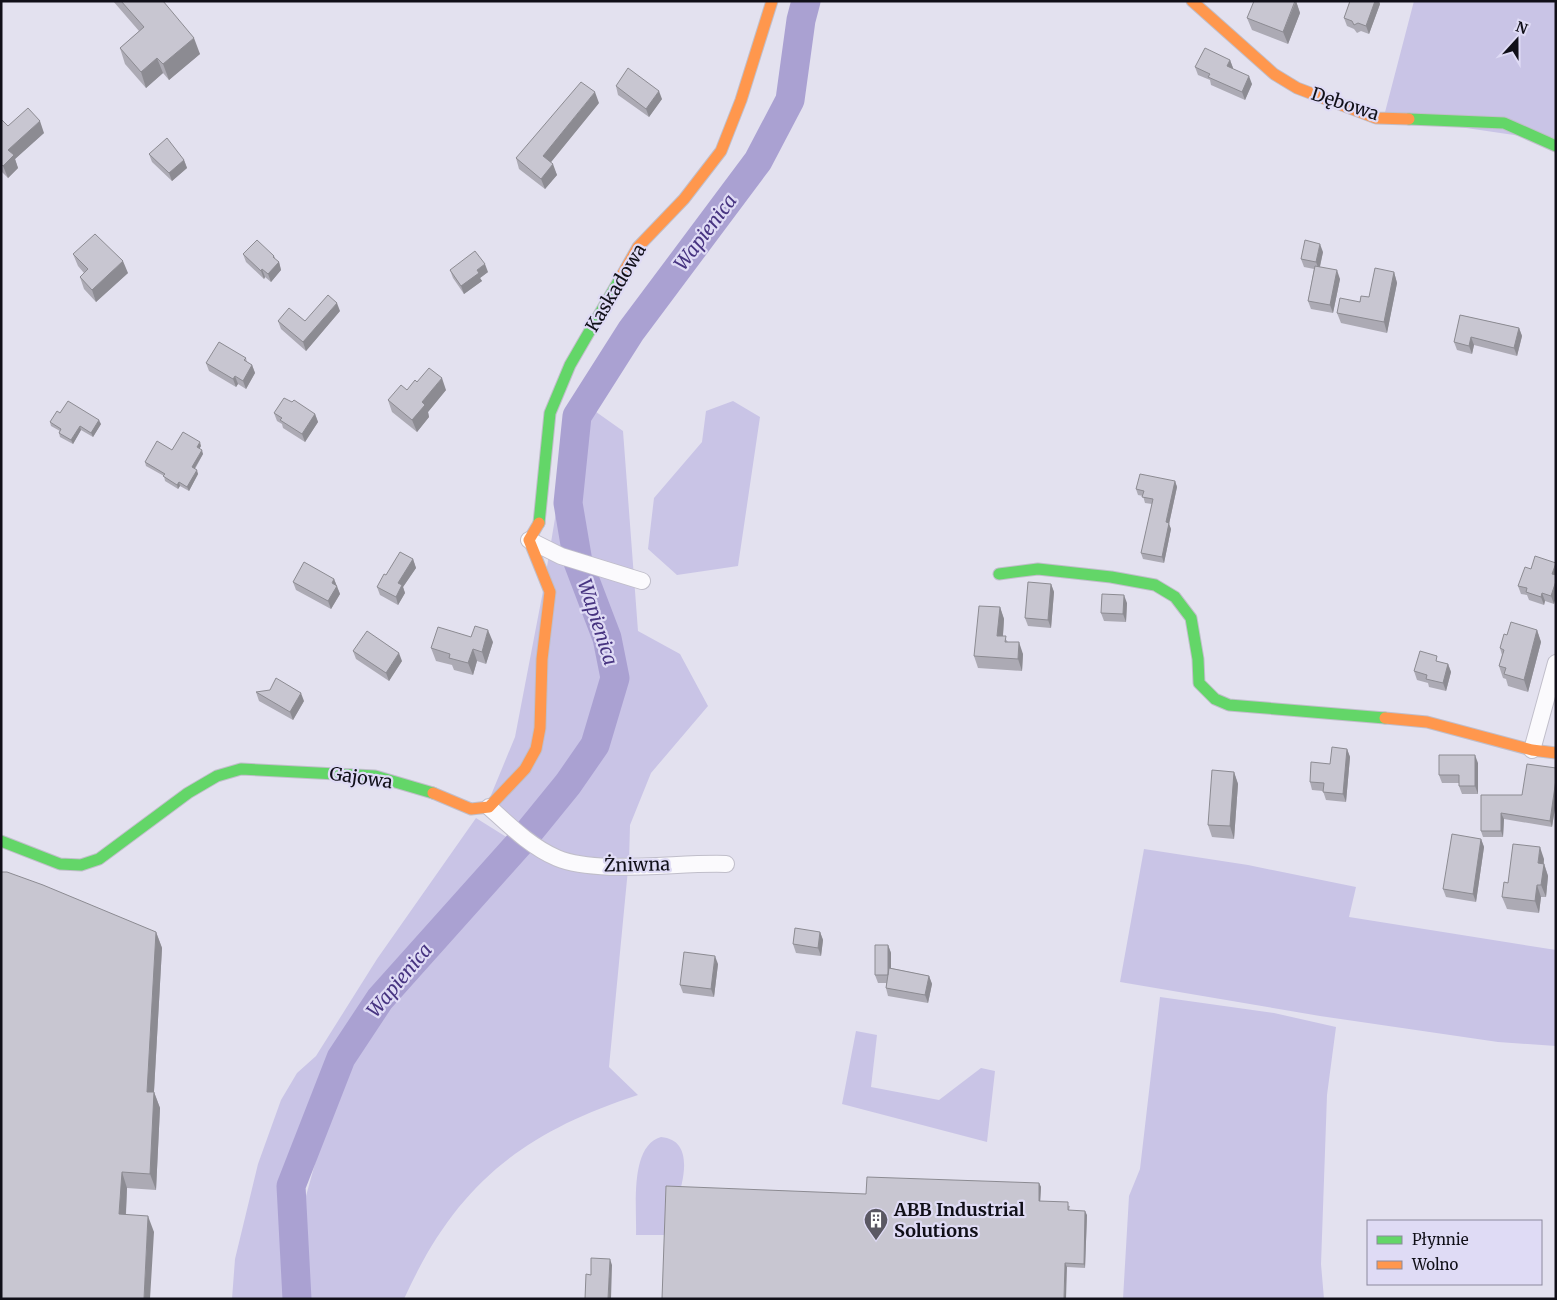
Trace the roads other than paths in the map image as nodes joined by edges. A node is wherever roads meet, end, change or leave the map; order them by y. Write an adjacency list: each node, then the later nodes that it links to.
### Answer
1 (772, 1): 4 (street, Kaskadowa)
2 (1192, 1): 3 (street, Dębowa)
3 (1556, 146)
4 (529, 540): 6 (street); 10 (street)
5 (999, 574): 8 (street)
6 (642, 581)
7 (1556, 663): 8 (street)
8 (1532, 750): 9 (street)
9 (1556, 753)
10 (489, 807): 11 (street, Gajowa); 12 (street, Żniwna)
11 (1, 841)
12 (726, 864)

